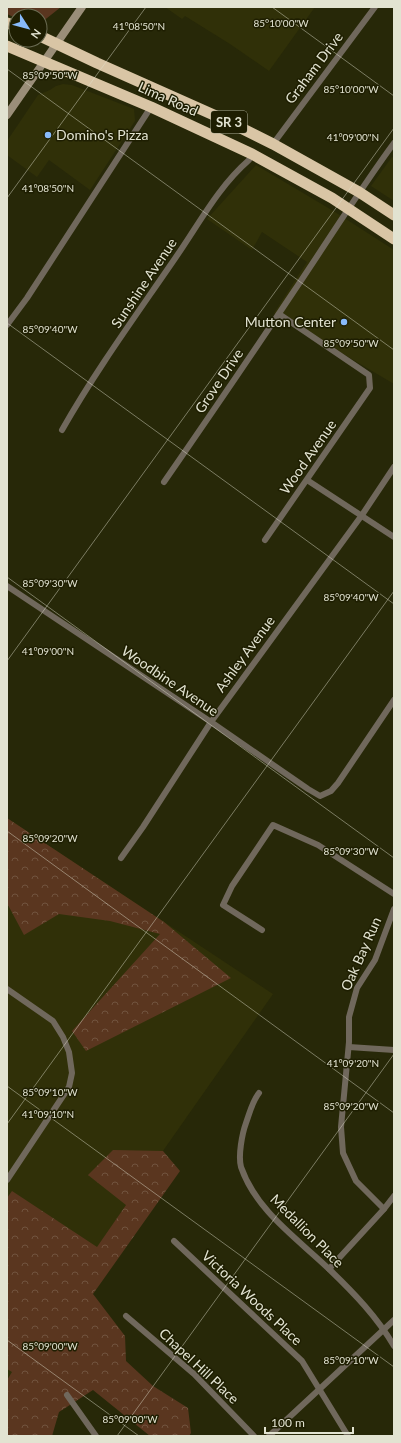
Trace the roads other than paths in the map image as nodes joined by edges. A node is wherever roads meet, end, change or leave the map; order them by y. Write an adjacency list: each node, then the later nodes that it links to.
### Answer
1 (82, 7): 4 (main road)
2 (375, 7): 10 (street, Graham Drive)
3 (48, 40): 4 (highway, Lima Road / SR 3)
4 (56, 43): 6 (main road); 10 (highway, Lima Road / SR 3)
5 (7, 46): 6 (highway, Lima Road / SR 3)
6 (44, 62): 7 (highway, Lima Road / SR 3); 8 (main road)
7 (151, 107): 11 (highway, Lima Road / SR 3); 17 (street)
8 (7, 115)
9 (394, 143): 12 (street, Grove Drive)
10 (273, 144): 12 (highway, Lima Road / SR 3)
11 (252, 154): 13 (highway, Lima Road / SR 3); 18 (street, Sunshine Avenue)
12 (359, 192): 13 (street, Grove Drive); 14 (highway, Lima Road / SR 3)
13 (349, 209): 15 (highway, Lima Road / SR 3); 16 (street, Grove Drive)
14 (394, 215)
15 (394, 239)
16 (279, 314): 20 (street, Wood Avenue); 21 (street, Grove Drive)
17 (7, 325)
18 (62, 430)
19 (394, 467): 22 (street, Ashley Avenue)
20 (308, 480): 22 (street); 24 (street, Wood Avenue)
21 (164, 482)
22 (362, 515): 23 (street); 27 (street, Ashley Avenue)
23 (394, 537)
24 (265, 540)
25 (7, 586): 27 (street, Woodbine Avenue)
26 (394, 700): 27 (street, Woodbine Avenue)
27 (211, 722): 28 (street, Ashley Avenue)
28 (121, 858)
29 (394, 894): 31 (street)
30 (394, 909): 33 (street, Oak Bay Run)
31 (262, 930)
32 (7, 989): 36 (street)
33 (349, 1047): 34 (street); 38 (street, Oak Bay Run)
34 (394, 1050)
35 (260, 1093): 40 (street, Medallion Place)
36 (7, 1180)
37 (394, 1196): 38 (street)
38 (384, 1209): 40 (street)
39 (174, 1241): 45 (street, Victoria Woods Place)
40 (330, 1269): 43 (street, Medallion Place)
41 (126, 1316): 48 (street, Chapel Hill Place)
42 (394, 1320): 43 (street)
43 (384, 1329): 44 (street, Medallion Place); 45 (street)
44 (394, 1346)
45 (319, 1389): 49 (street); 50 (street, Victoria Woods Place)
46 (67, 1395): 47 (street)
47 (96, 1436)
48 (254, 1436)
49 (269, 1436)
50 (348, 1436)

